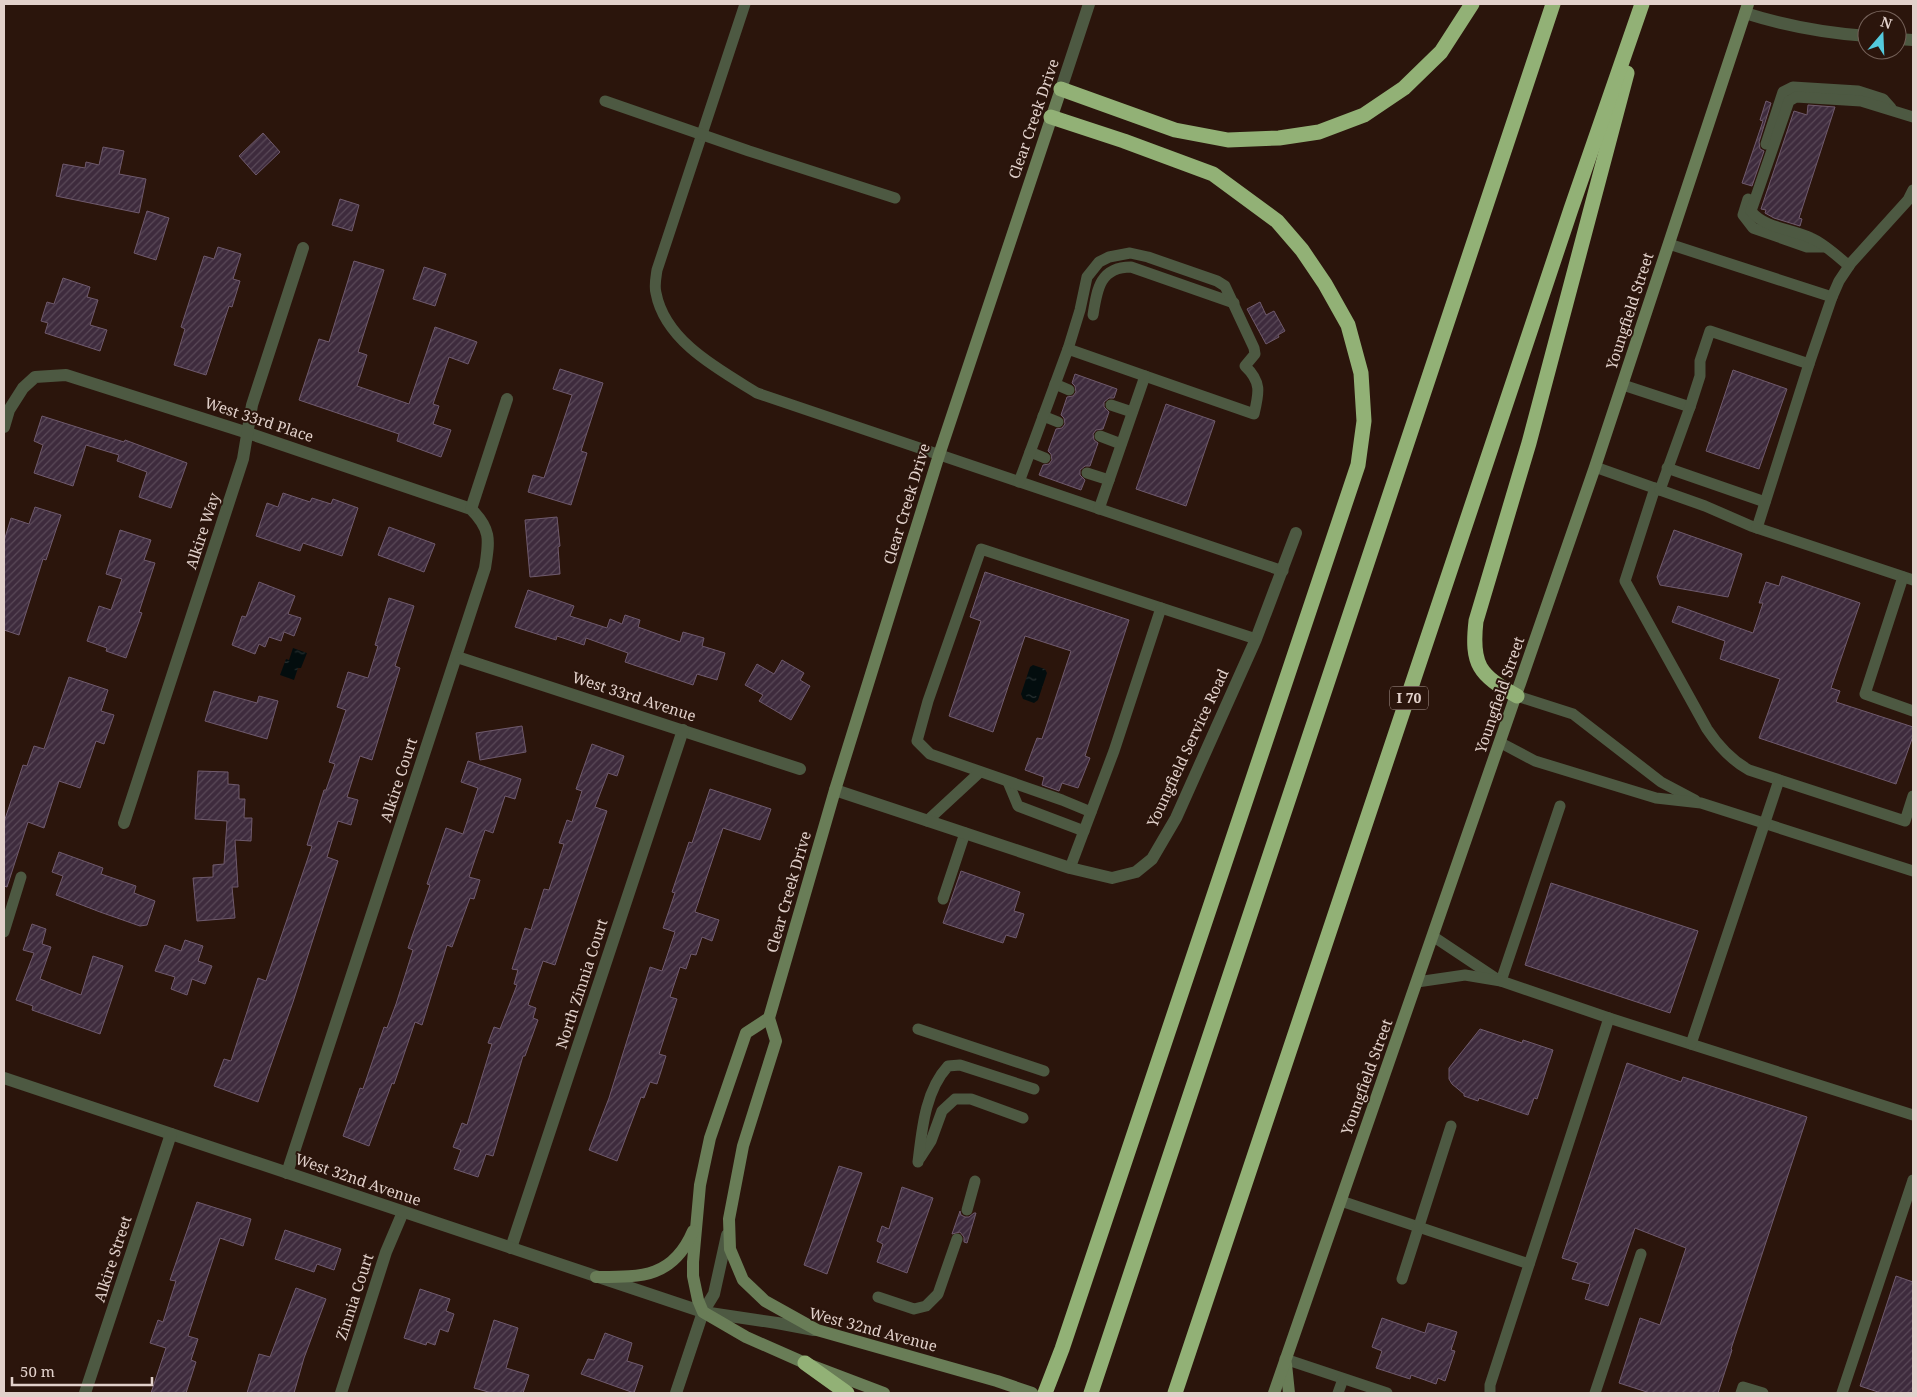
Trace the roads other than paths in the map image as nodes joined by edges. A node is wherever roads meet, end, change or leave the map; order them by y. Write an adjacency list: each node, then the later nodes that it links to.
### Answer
1 (745, 4): 12 (lane)
2 (1089, 4): 8 (street, Clear Creek Drive)
3 (1472, 4): 8 (highway)
4 (1553, 4): 121 (highway)
5 (1644, 4): 56 (highway); 122 (highway, I 70)
6 (1747, 9): 7 (street); 15 (main road, Youngfield Street)
7 (1857, 35)
8 (1061, 89): 10 (main road, Clear Creek Drive)
9 (605, 101): 12 (lane)
10 (1051, 117): 38 (main road, Clear Creek Drive); 120 (highway)
11 (1913, 117): 17 (lane)
12 (701, 135): 14 (lane); 38 (lane)
13 (1913, 190): 17 (lane)
14 (896, 198)
15 (1670, 244): 18 (lane); 25 (main road, Youngfield Street)
16 (303, 248): 34 (street, Alkire Way)
17 (1849, 266): 18 (lane)
18 (1832, 297): 22 (lane)
19 (1234, 303): 20 (lane); 21 (lane); 23 (lane)
20 (1093, 315)
21 (1068, 349): 23 (lane); 24 (lane)
22 (1809, 364): 29 (lane); 46 (lane)
23 (1145, 376): 30 (lane)
24 (1055, 384): 26 (lane); 31 (lane)
25 (1623, 385): 29 (lane); 40 (main road, Youngfield Street)
26 (1069, 390)
27 (507, 399): 47 (street)
28 (1112, 405): 30 (lane)
29 (1690, 407): 41 (lane)
30 (1132, 412): 36 (lane)
31 (1043, 416): 32 (lane); 37 (lane)
32 (1058, 422)
33 (4, 427): 34 (street, West 33rd Place)
34 (248, 432): 47 (street, West 33rd Place); 70 (street, Alkire Way)
35 (1100, 436): 36 (lane)
36 (1121, 444): 43 (lane)
37 (1030, 452): 39 (lane); 44 (lane)
38 (938, 455): 44 (lane); 64 (main road, Clear Creek Drive)
39 (1045, 458)
40 (1595, 467): 45 (lane); 56 (main road, Youngfield Street)
41 (1668, 468): 45 (lane); 46 (lane)
42 (1087, 473): 43 (lane)
43 (1109, 480): 48 (lane)
44 (1019, 482): 48 (lane)
45 (1658, 489): 49 (lane); 62 (lane)
46 (1765, 502): 49 (lane)
47 (471, 509): 55 (street, Alkire Court)
48 (1099, 509): 51 (lane)
49 (1757, 528): 52 (lane)
50 (1296, 533): 51 (street, Youngfield Service Road)
51 (1283, 571): 54 (street, Youngfield Service Road)
52 (1908, 579): 57 (lane)
53 (1161, 608): 54 (lane); 61 (lane); 68 (lane)
54 (1256, 639): 74 (street, Youngfield Service Road)
55 (457, 657): 58 (street, West 33rd Avenue); 93 (street, Alkire Court)
56 (1517, 696): 59 (main road, Youngfield Street); 66 (lane)
57 (1913, 711)
58 (683, 730): 60 (street, West 33rd Avenue); 103 (street, North Zinnia Court)
59 (1501, 744): 66 (lane); 79 (main road, Youngfield Street)
60 (800, 769)
61 (980, 772): 63 (lane); 69 (lane)
62 (1779, 780): 65 (lane); 71 (lane)
63 (1008, 782): 68 (lane); 72 (lane)
64 (835, 790): 69 (street, Youngfield Service Road); 82 (main road, Clear Creek Drive)
65 (1913, 796)
66 (1701, 803): 71 (lane)
67 (1560, 806): 80 (lane)
68 (1092, 812): 72 (lane)
69 (927, 821): 73 (street, Youngfield Service Road)
70 (124, 823)
71 (1765, 824): 75 (lane); 85 (lane)
72 (1084, 831): 74 (lane)
73 (965, 833): 74 (street, Youngfield Service Road); 77 (lane)
74 (1070, 868)
75 (1913, 871)
76 (21, 877): 78 (lane)
77 (943, 899)
78 (4, 932)
79 (1434, 937): 80 (lane); 81 (main road, Youngfield Street)
80 (1501, 981): 81 (lane); 83 (lane)
81 (1417, 982): 96 (main road, Youngfield Street)
82 (769, 1018): 99 (main road); 100 (main road)
83 (1609, 1018): 85 (lane); 105 (lane)
84 (918, 1029): 86 (lane)
85 (1691, 1044): 89 (lane)
86 (1044, 1071)
87 (4, 1078): 92 (street, West 32nd Avenue)
88 (1034, 1088): 90 (lane)
89 (1913, 1115)
90 (1023, 1118)
91 (1451, 1126): 101 (lane)
92 (171, 1134): 93 (street, West 32nd Avenue); 114 (street, Alkire Street)
93 (287, 1173): 98 (street, West 32nd Avenue)
94 (1913, 1180): 131 (lane)
95 (975, 1181): 97 (lane)
96 (1341, 1201): 101 (lane); 111 (main road, Youngfield Street)
97 (966, 1210)
98 (403, 1212): 103 (street, West 32nd Avenue); 115 (street, Zinnia Court)
99 (730, 1219): 109 (street); 110 (main road)
100 (696, 1224): 106 (main road); 109 (main road)
101 (1418, 1228): 105 (lane); 107 (lane)
102 (957, 1239): 108 (lane)
103 (511, 1248): 106 (street, West 32nd Avenue)
104 (1641, 1254): 128 (lane)
105 (1529, 1264): 127 (lane)
106 (596, 1277): 109 (street, West 32nd Avenue)
107 (1402, 1279)
108 (878, 1297)
109 (703, 1312): 110 (street, West 32nd Avenue); 112 (main road, West 32nd Avenue); 116 (street)
110 (817, 1330): 119 (main road, West 32nd Avenue)
111 (1285, 1359): 113 (lane); 123 (main road, Youngfield Street); 124 (main road)
112 (805, 1363): 117 (highway); 118 (main road, West 32nd Avenue)
113 (1343, 1379): 125 (lane); 126 (lane)
114 (85, 1393)
115 (341, 1393)
116 (676, 1393)
117 (847, 1393)
118 (884, 1393)
119 (1032, 1393)
120 (1045, 1393)
121 (1091, 1393)
122 (1175, 1393)
123 (1274, 1393)
124 (1289, 1393)
125 (1338, 1393)
126 (1387, 1393)
127 (1490, 1393)
128 (1595, 1393)
129 (1741, 1393): 130 (lane)
130 (1763, 1393)
131 (1842, 1393)

